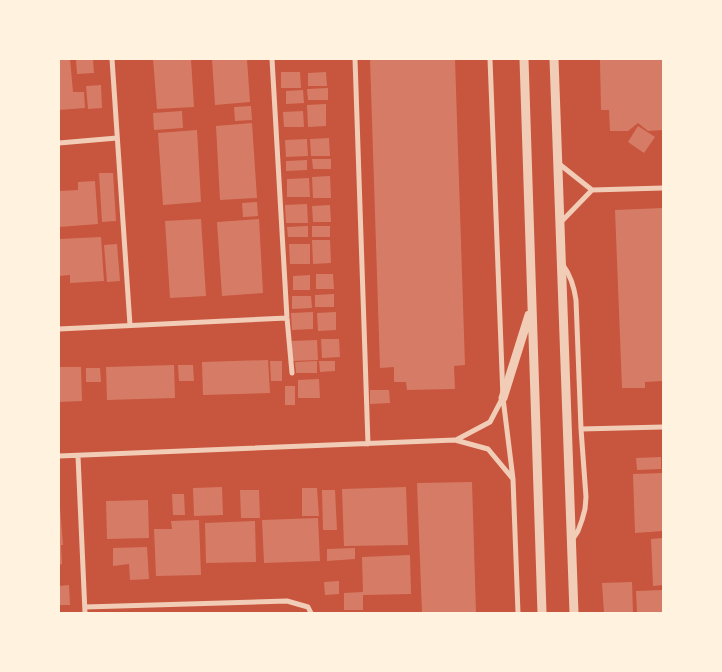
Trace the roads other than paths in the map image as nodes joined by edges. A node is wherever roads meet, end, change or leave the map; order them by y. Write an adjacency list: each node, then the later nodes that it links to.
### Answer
1 (112, 59): 7 (street)
2 (272, 59): 15 (street)
3 (355, 59): 23 (street)
4 (490, 59): 19 (street)
5 (524, 59): 14 (street)
6 (554, 59): 9 (street)
7 (117, 138): 8 (street); 16 (street)
8 (59, 143)
9 (558, 163): 11 (street); 12 (street)
10 (663, 188): 11 (street)
11 (592, 190): 12 (street)
12 (560, 223): 13 (street)
13 (561, 262): 21 (street); 27 (street)
14 (532, 307): 19 (street); 32 (street)
15 (287, 318): 16 (street); 18 (street)
16 (130, 325): 17 (street)
17 (59, 329)
18 (292, 373)
19 (503, 398): 22 (street); 26 (street)
20 (663, 427): 21 (street)
21 (581, 429): 27 (street)
22 (455, 440): 23 (street); 26 (street)
23 (368, 444): 25 (street)
24 (59, 456): 25 (street)
25 (78, 456): 28 (street)
26 (513, 479): 31 (street)
27 (572, 541): 33 (street)
28 (85, 607): 29 (street); 30 (street)
29 (85, 613)
30 (311, 613)
31 (518, 613)
32 (542, 613)
33 (574, 613)

